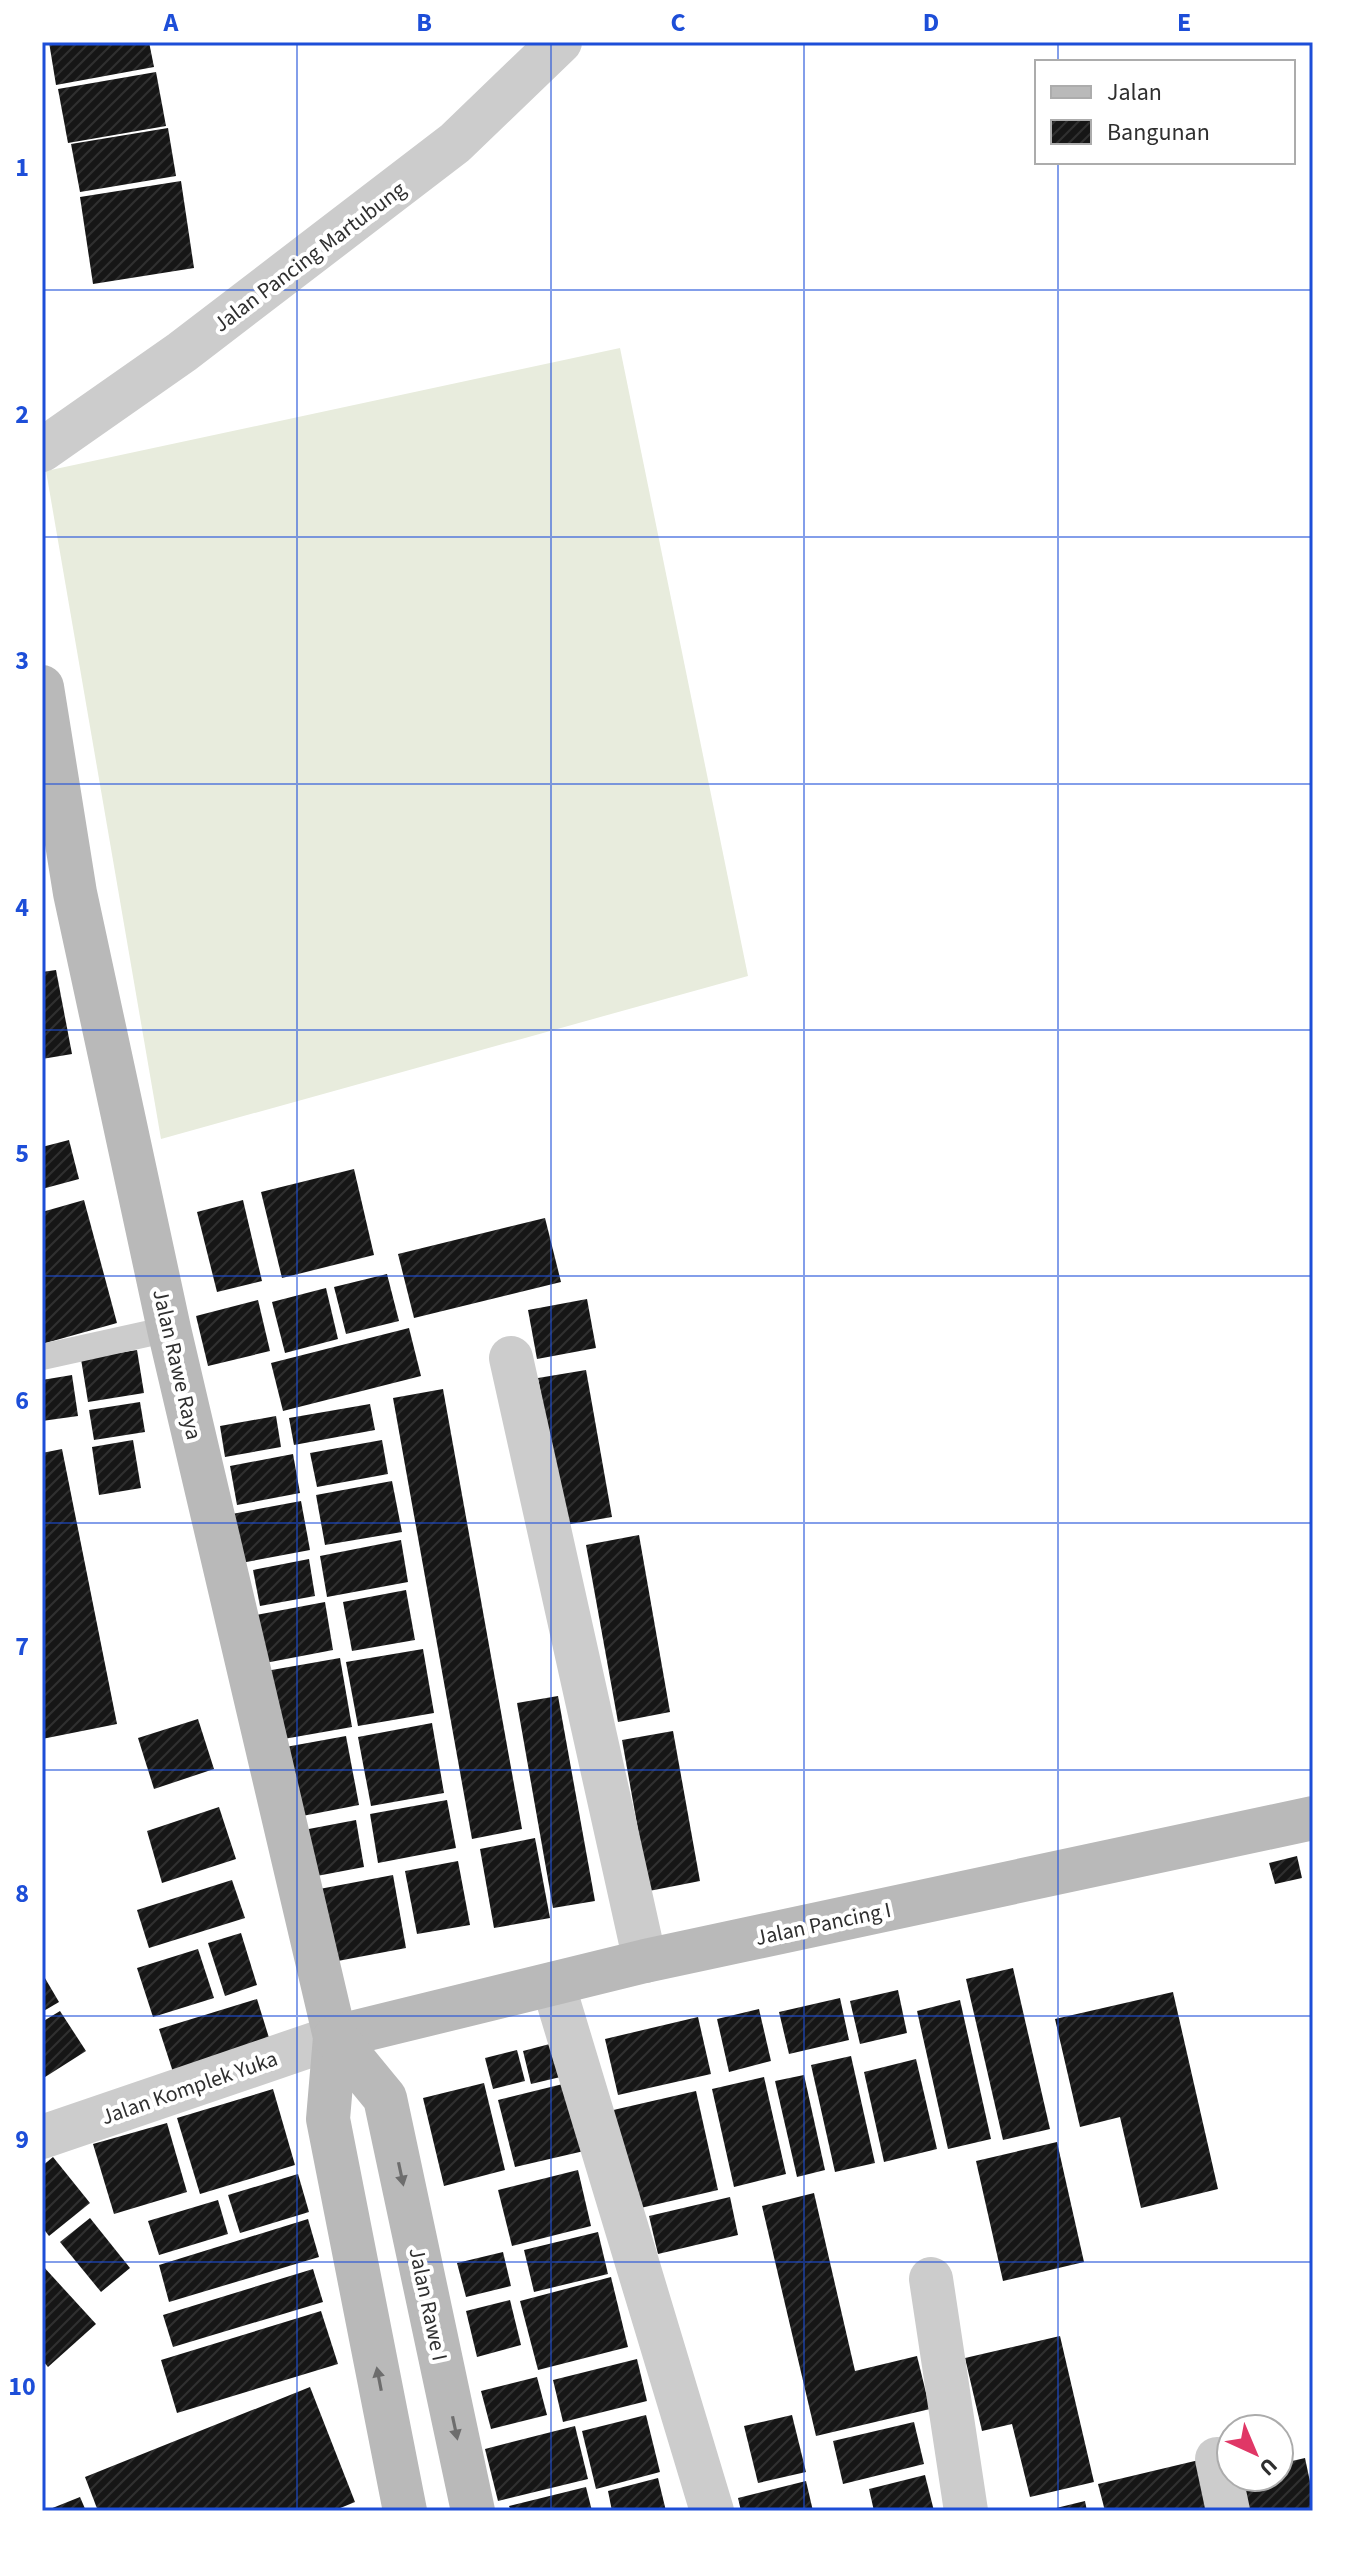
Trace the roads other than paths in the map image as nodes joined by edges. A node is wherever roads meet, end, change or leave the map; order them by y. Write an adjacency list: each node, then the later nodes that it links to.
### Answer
1 (560, 42): 2 (street, Jalan Pancing Martubung)
2 (42, 450)
3 (42, 687): 4 (main road, Jalan Rawe Raya)
4 (169, 1329): 5 (lane); 10 (main road, Jalan Rawe Raya)
5 (42, 1357)
6 (511, 1358): 8 (street)
7 (1313, 1818): 8 (main road, Jalan Pancing I)
8 (645, 1961): 9 (main road, Jalan Pancing I)
9 (553, 1984): 10 (main road, Jalan Pancing I); 15 (street)
10 (335, 2037): 11 (street, Jalan Komplek Yuka); 13 (main road, one-way to 10); 14 (main road, Jalan Rawe I, one-way to 14)
11 (42, 2137)
12 (931, 2279): 16 (street)
13 (405, 2511)
14 (473, 2511)
15 (712, 2511)
16 (966, 2511)

